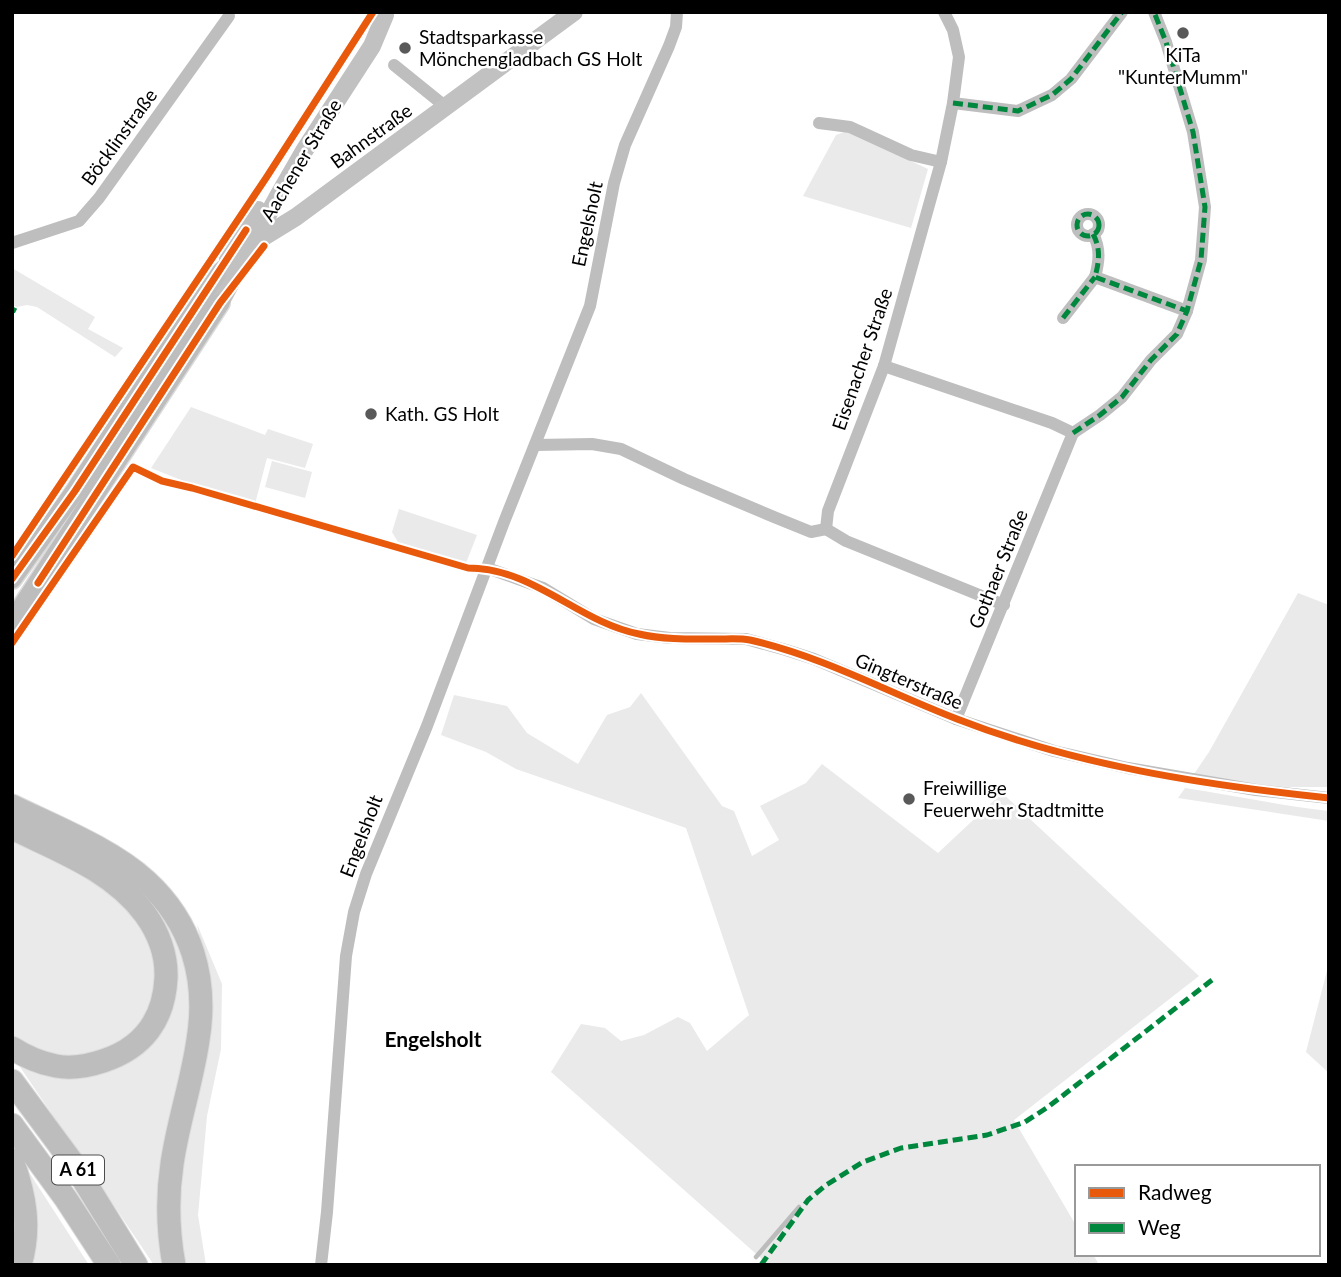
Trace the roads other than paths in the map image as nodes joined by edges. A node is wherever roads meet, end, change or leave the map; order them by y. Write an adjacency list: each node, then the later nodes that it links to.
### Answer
1 (575, 12): 10 (main road, Bahnstraße)
2 (677, 12): 24 (street, Engelsholt)
3 (944, 12): 9 (street, Eisenacher Straße)
4 (1122, 12): 9 (street)
5 (1154, 12): 20 (street)
6 (228, 14): 15 (street, Böcklinstraße)
7 (386, 14): 16 (main road, Aachener Straße); 17 (main road, Aachener Straße)
8 (394, 65): 10 (street, Bahnstraße)
9 (953, 103): 12 (street, Eisenacher Straße)
10 (446, 107): 13 (main road, Bahnstraße)
11 (819, 123): 12 (street)
12 (941, 162): 22 (street, Eisenacher Straße)
13 (285, 224): 16 (main road, Bahnstraße); 19 (main road, Bahnstraße)
14 (1093, 234): 18 (street)
15 (12, 243)
16 (252, 244): 17 (main road, Bahnstraße); 19 (main road, Aachener Straße)
17 (216, 275): 27 (main road, Aachener Straße)
18 (1094, 277): 20 (street); 21 (street)
19 (220, 303): 29 (main road, Aachener Straße)
20 (1188, 311): 23 (street)
21 (1063, 318)
22 (884, 366): 23 (street); 25 (street, Eisenacher Straße)
23 (1073, 433): 28 (street, Gothaer Straße)
24 (535, 445): 25 (street); 26 (street, Engelsholt)
25 (826, 529): 28 (street)
26 (487, 568): 30 (street, Gingterstraße); 42 (street, Engelsholt)
27 (12, 579)
28 (1004, 605): 30 (street, Gothaer Straße)
29 (12, 622)
30 (956, 719): 31 (street, Gingterstraße)
31 (1329, 797)
32 (12, 806): 41 (highway)
33 (12, 828): 34 (highway)
34 (12, 1048)
35 (12, 1081): 40 (highway, A 61)
36 (12, 1125): 39 (highway, A 61)
37 (12, 1160): 38 (highway)
38 (20, 1265)
39 (109, 1265)
40 (136, 1265)
41 (174, 1265)
42 (321, 1265)

